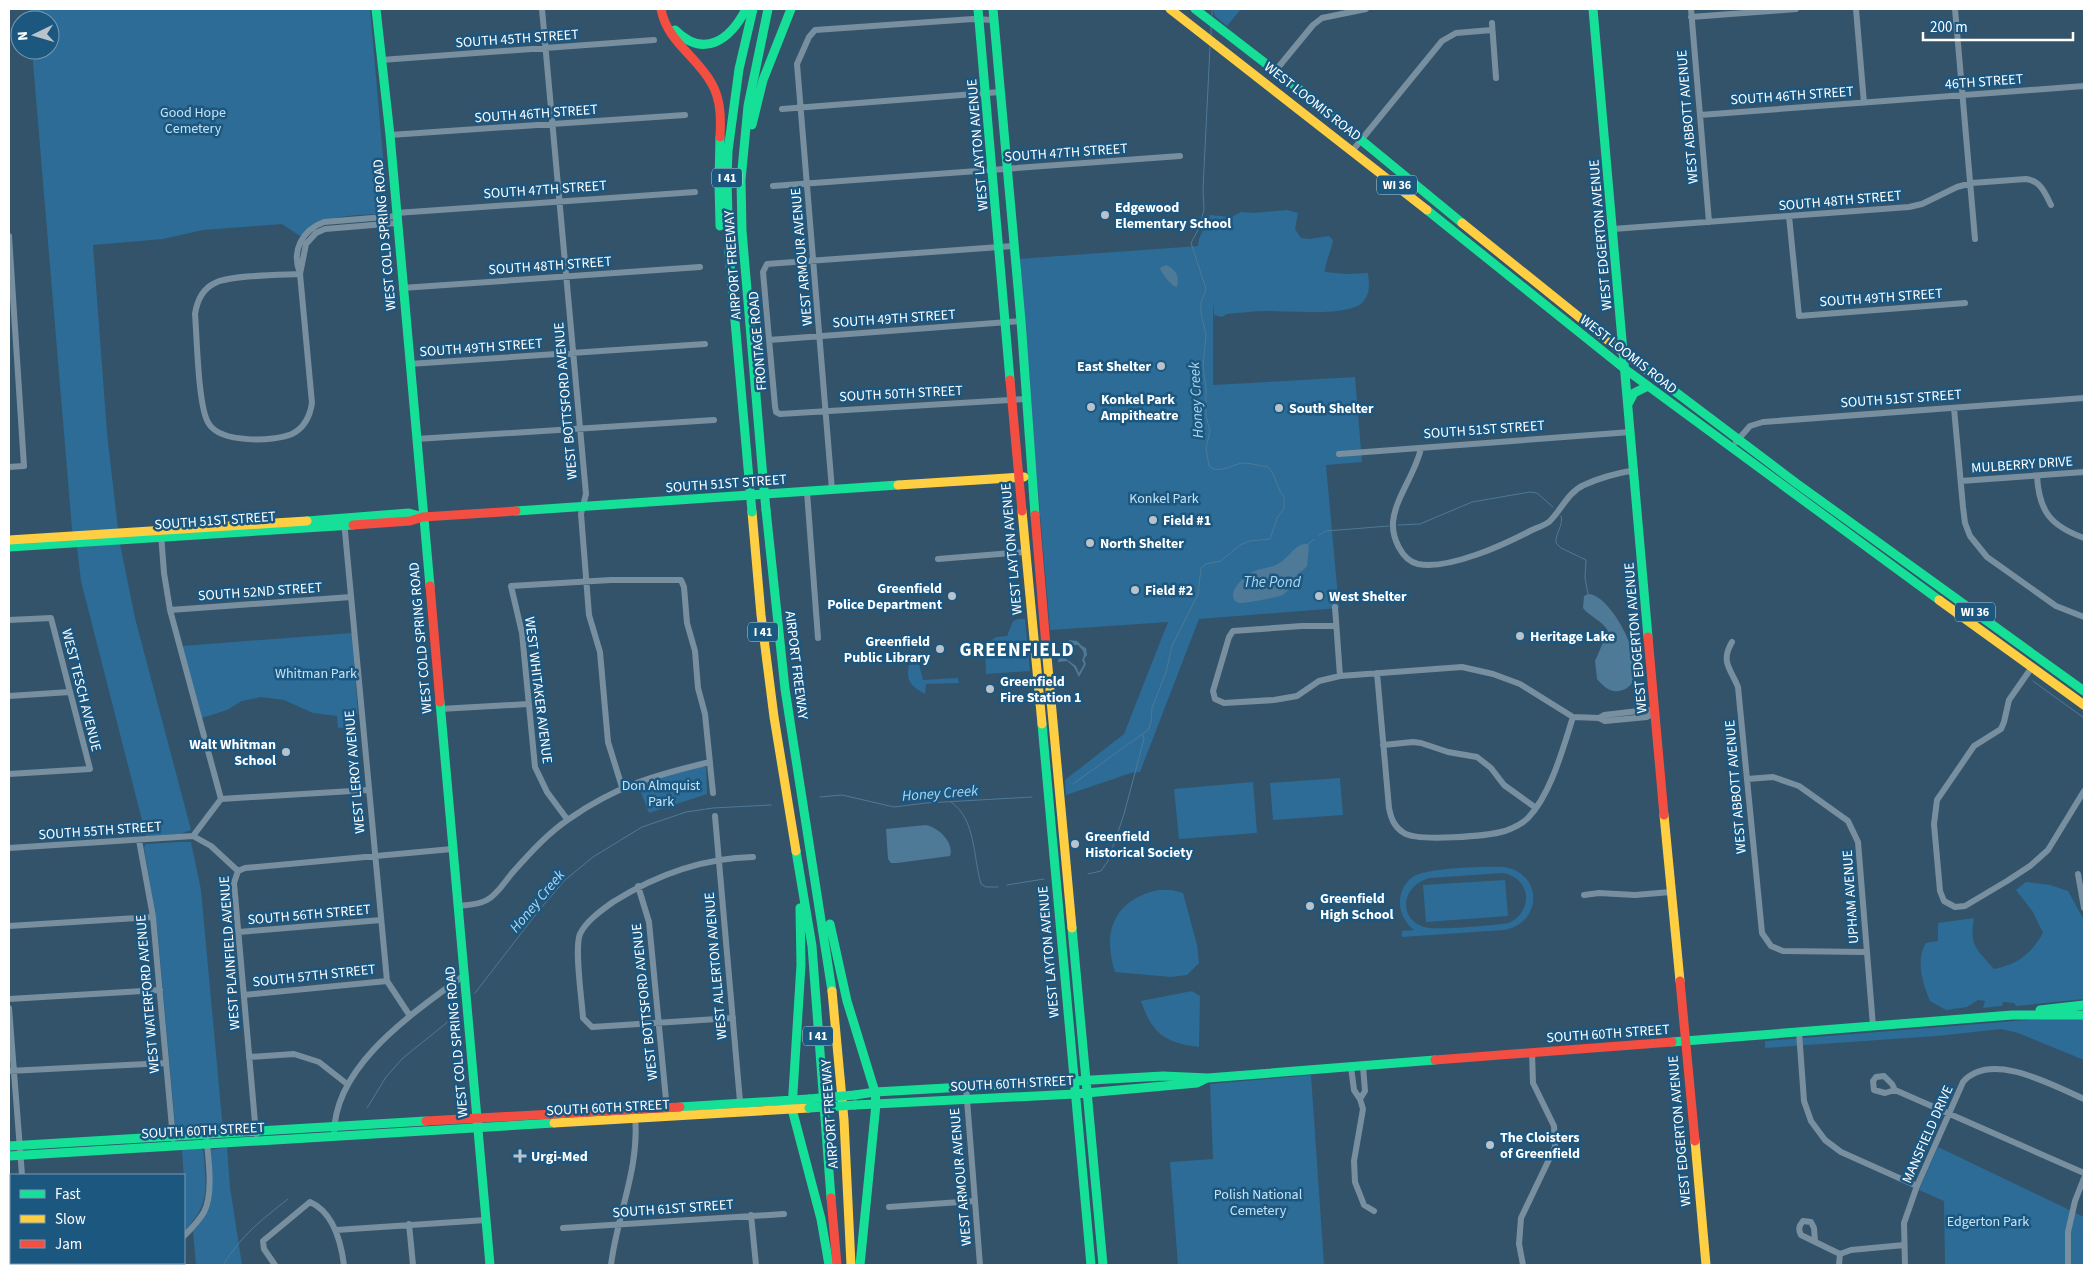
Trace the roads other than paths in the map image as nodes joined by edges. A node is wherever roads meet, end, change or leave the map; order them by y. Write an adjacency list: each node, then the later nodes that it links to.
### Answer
1 (376, 9): 25 (main road, WEST COLD SPRING ROAD)
2 (542, 9): 24 (street, WEST BOTTSFORD AVENUE)
3 (660, 9): 76 (main road)
4 (667, 9): 5 (main road)
5 (746, 9)
6 (753, 9): 76 (main road, AIRPORT FREEWAY / I 41)
7 (768, 9): 55 (main road, AIRPORT FREEWAY / I 41)
8 (790, 9): 55 (main road)
9 (978, 9): 21 (main road, WEST LAYTON AVENUE)
10 (993, 9): 22 (main road, WEST LAYTON AVENUE)
11 (1170, 9): 19 (main road, WEST LOOMIS ROAD / WI 36)
12 (1195, 9): 26 (main road, WEST LOOMIS ROAD / WI 36)
13 (1366, 9): 26 (street)
14 (1593, 9): 54 (main road, WEST EDGERTON AVENUE)
15 (1691, 9): 20 (street, WEST ABBOTT AVENUE)
16 (1796, 9): 20 (street)
17 (1856, 9): 33 (street)
18 (1955, 9): 31 (street)
19 (1184, 13): 41 (main road, WEST LOOMIS ROAD / WI 36)
20 (1691, 17): 37 (street, WEST ABBOTT AVENUE)
21 (979, 19): 22 (street); 30 (main road, WEST LAYTON AVENUE); 34 (street, WEST ARMOUR AVENUE)
22 (994, 20): 29 (main road, WEST LAYTON AVENUE)
23 (654, 40): 24 (street, SOUTH 45TH STREET)
24 (546, 49): 25 (street, SOUTH 45TH STREET); 38 (street, WEST BOTTSFORD AVENUE)
25 (381, 60): 39 (main road, WEST COLD SPRING ROAD)
26 (1276, 70): 40 (main road, WEST LOOMIS ROAD / WI 36)
27 (1496, 78): 40 (street)
28 (2084, 86): 31 (street, 46TH STREET)
29 (1000, 92): 30 (street); 43 (main road, WEST LAYTON AVENUE)
30 (986, 93): 34 (street); 44 (main road, WEST LAYTON AVENUE)
31 (1962, 96): 32 (street, 46TH STREET); 45 (street)
32 (1886, 101): 33 (street, SOUTH 46TH STREET)
33 (1864, 102): 37 (street, SOUTH 46TH STREET)
34 (800, 107): 35 (street); 46 (street, WEST ARMOUR AVENUE)
35 (782, 109)
36 (685, 115): 38 (street, SOUTH 46TH STREET)
37 (1700, 115): 53 (street, WEST ABBOTT AVENUE)
38 (553, 124): 39 (street, SOUTH 46TH STREET); 49 (street, WEST BOTTSFORD AVENUE)
39 (390, 135): 52 (main road, WEST COLD SPRING ROAD)
40 (1361, 140): 41 (street); 60 (main road, WEST LOOMIS ROAD / WI 36)
41 (1353, 150): 61 (main road, WEST LOOMIS ROAD / WI 36)
42 (1180, 156): 43 (street, SOUTH 47TH STREET)
43 (1007, 169): 44 (street, SOUTH 47TH STREET); 58 (main road, WEST LAYTON AVENUE)
44 (993, 170): 46 (street, SOUTH 47TH STREET); 59 (main road, WEST LAYTON AVENUE)
45 (1972, 183): 50 (street, SOUTH 48TH STREET); 51 (street, SOUTH 48TH STREET); 57 (street)
46 (807, 184): 47 (street, SOUTH 47TH STREET); 62 (street, WEST ARMOUR AVENUE)
47 (773, 186)
48 (695, 192): 49 (street, SOUTH 47TH STREET)
49 (560, 200): 52 (street, SOUTH 47TH STREET); 65 (street, WEST BOTTSFORD AVENUE)
50 (2051, 205)
51 (1790, 216): 53 (street, SOUTH 48TH STREET); 67 (street, SOUTH 49TH STREET)
52 (397, 217): 64 (street, SOUTH 47TH STREET); 66 (main road, WEST COLD SPRING ROAD)
53 (1709, 222): 54 (street, SOUTH 48TH STREET)
54 (1613, 229): 78 (main road, WEST EDGERTON AVENUE)
55 (742, 231): 162 (main road, AIRPORT FREEWAY / I 41, bridge)
56 (9, 236): 68 (street)
57 (1975, 239)
58 (1013, 246): 59 (street); 69 (main road, WEST LAYTON AVENUE)
59 (1000, 247): 62 (street); 70 (main road, WEST LAYTON AVENUE)
60 (1494, 248): 61 (main road); 71 (main road, WEST LOOMIS ROAD / WI 36)
61 (1487, 258): 74 (main road, WEST LOOMIS ROAD / WI 36)
62 (813, 260): 72 (street, WEST ARMOUR AVENUE); 73 (street, FRONTAGE ROAD)
63 (700, 267): 65 (street, SOUTH 48TH STREET)
64 (300, 274): 64 (street)
65 (567, 276): 66 (street, SOUTH 48TH STREET); 77 (street, WEST BOTTSFORD AVENUE)
66 (402, 288): 79 (main road, WEST COLD SPRING ROAD)
67 (1965, 303)
68 (12, 310): 98 (street)
69 (1021, 321): 70 (street, SOUTH 49TH STREET); 85 (main road, WEST LAYTON AVENUE)
70 (1006, 322): 72 (street, SOUTH 49TH STREET); 84 (main road, WEST LAYTON AVENUE)
71 (1599, 333): 74 (main road); 78 (main road, WEST LOOMIS ROAD / WI 36)
72 (820, 336): 73 (street, SOUTH 49TH STREET); 88 (street, WEST ARMOUR AVENUE)
73 (769, 340): 89 (street, FRONTAGE ROAD)
74 (1591, 342): 80 (main road, WEST LOOMIS ROAD / WI 36)
75 (705, 344): 77 (street, SOUTH 49TH STREET)
76 (738, 349): 148 (main road, AIRPORT FREEWAY / I 41, bridge)
77 (573, 352): 79 (street, SOUTH 49TH STREET); 91 (street, WEST BOTTSFORD AVENUE)
78 (1623, 352): 80 (main road, WEST EDGERTON AVENUE); 81 (main road, WEST LOOMIS ROAD / WI 36)
79 (409, 364): 93 (main road, WEST COLD SPRING ROAD)
80 (1625, 369): 82 (main road, WEST LOOMIS ROAD / WI 36); 86 (main road, WEST EDGERTON AVENUE)
81 (1659, 380): 82 (main road); 94 (main road, WEST LOOMIS ROAD / WI 36)
82 (1650, 388): 86 (main road); 96 (main road, WEST LOOMIS ROAD / WI 36)
83 (2084, 398): 87 (street, SOUTH 51ST STREET)
84 (1013, 399): 85 (street, SOUTH 50TH STREET); 88 (street, SOUTH 50TH STREET); 103 (main road, WEST LAYTON AVENUE)
85 (1026, 399): 101 (main road, WEST LAYTON AVENUE)
86 (1628, 404): 92 (main road, WEST EDGERTON AVENUE)
87 (1954, 408): 94 (street, SOUTH 51ST STREET); 104 (street)
88 (825, 410): 89 (street, SOUTH 50TH STREET); 105 (street, WEST ARMOUR AVENUE)
89 (778, 413)
90 (714, 420): 91 (street)
91 (580, 429): 93 (street); 107 (street, WEST BOTTSFORD AVENUE)
92 (1631, 432): 95 (street, SOUTH 51ST STREET); 99 (main road, WEST EDGERTON AVENUE)
93 (416, 439): 108 (main road, WEST COLD SPRING ROAD)
94 (1737, 440): 96 (street, SOUTH 51ST STREET); 115 (main road, WEST LOOMIS ROAD / WI 36)
95 (1421, 448): 97 (street, SOUTH 51ST STREET); 99 (street)
96 (1730, 448): 118 (main road, WEST LOOMIS ROAD / WI 36)
97 (1339, 454)
98 (9, 466)
99 (1634, 470): 137 (main road, WEST EDGERTON AVENUE)
100 (2084, 472): 102 (street, MULBERRY DRIVE)
101 (1031, 476): 103 (main road, SOUTH 51ST STREET); 196 (main road, WEST LAYTON AVENUE)
102 (2037, 476): 104 (street, MULBERRY DRIVE); 111 (street)
103 (1018, 477): 105 (main road, SOUTH 51ST STREET); 116 (main road, WEST LAYTON AVENUE)
104 (1961, 481): 123 (street)
105 (832, 490): 106 (main road, SOUTH 51ST STREET)
106 (807, 492): 107 (main road, SOUTH 51ST STREET); 126 (street)
107 (583, 506): 108 (main road, SOUTH 51ST STREET); 119 (street, WEST BOTTSFORD AVENUE)
108 (423, 517): 109 (main road, SOUTH 51ST STREET); 136 (main road, WEST COLD SPRING ROAD)
109 (344, 522): 110 (main road, SOUTH 51ST STREET); 120 (street, WEST LEROY AVENUE)
110 (161, 534): 112 (main road, SOUTH 51ST STREET); 122 (street)
111 (2084, 538)
112 (72, 539): 113 (main road, SOUTH 51ST STREET); 114 (main road, SOUTH 51ST STREET)
113 (9, 540)
114 (9, 547)
115 (1889, 551): 118 (main road); 131 (main road, WEST LOOMIS ROAD / WI 36)
116 (1025, 552): 117 (street); 195 (main road, WEST LAYTON AVENUE)
117 (938, 559)
118 (1883, 560): 128 (main road, WEST LOOMIS ROAD / WI 36)
119 (586, 582): 134 (street, WEST WHITAKER AVENUE); 140 (street); 143 (street, WEST BOTTSFORD AVENUE)
120 (351, 597): 122 (street, SOUTH 52ND STREET); 144 (street, WEST LEROY AVENUE)
121 (1335, 607): 125 (street)
122 (170, 610): 147 (street)
123 (2084, 617)
124 (9, 620): 132 (street, WEST TESCH AVENUE)
125 (1336, 626): 130 (street); 130 (street)
126 (818, 638)
127 (1732, 642): 142 (street, WEST ABBOTT AVENUE)
128 (2032, 667): 135 (main road, WEST LOOMIS ROAD / WI 36); 145 (street)
129 (1377, 674): 130 (street); 138 (street); 139 (street)
130 (1340, 676)
131 (2084, 690)
132 (70, 692): 133 (street); 141 (street, WEST TESCH AVENUE)
133 (9, 696)
134 (528, 704): 136 (street); 151 (street, WEST WHITAKER AVENUE)
135 (2084, 705)
136 (440, 709): 155 (main road, WEST COLD SPRING ROAD)
137 (1655, 712): 138 (street); 163 (main road, WEST EDGERTON AVENUE)
138 (1573, 717): 149 (street)
139 (1383, 745): 149 (street); 149 (street)
140 (710, 762): 143 (street); 146 (street)
141 (9, 774)
142 (1748, 779): 171 (street, UPHAM AVENUE); 171 (street, WEST ABBOTT AVENUE)
143 (622, 787): 151 (street)
144 (368, 790): 147 (street); 156 (street, WEST LEROY AVENUE)
145 (2084, 790)
146 (712, 793)
147 (221, 799): 152 (street)
148 (789, 808): 211 (main road); 258 (main road, AIRPORT FREEWAY / I 41)
149 (1536, 808)
150 (715, 816): 158 (street, WEST ALLERTON AVENUE)
151 (567, 820): 165 (street)
152 (193, 836): 153 (street, SOUTH 55TH STREET); 159 (street, WEST PLAINFIELD AVENUE)
153 (139, 840): 154 (street, SOUTH 55TH STREET); 167 (street, WEST WATERFORD AVENUE)
154 (9, 848)
155 (452, 849): 156 (street); 165 (main road, WEST COLD SPRING ROAD)
156 (375, 856): 159 (street); 168 (street, WEST LEROY AVENUE)
157 (754, 857): 158 (street)
158 (718, 860): 161 (street); 182 (street, WEST ALLERTON AVENUE)
159 (238, 871): 170 (street, WEST PLAINFIELD AVENUE)
160 (2078, 874): 166 (street)
161 (638, 886): 183 (street, WEST BOTTSFORD AVENUE); 183 (street)
162 (818, 888): 202 (main road); 259 (main road, AIRPORT FREEWAY / I 41)
163 (1671, 892): 164 (street); 186 (main road, WEST EDGERTON AVENUE)
164 (1584, 895)
165 (458, 906): 172 (main road, WEST COLD SPRING ROAD)
166 (2084, 908)
167 (153, 918): 169 (street); 174 (street, WEST WATERFORD AVENUE)
168 (381, 920): 170 (street, SOUTH 56TH STREET); 173 (street, WEST LEROY AVENUE)
169 (9, 926)
170 (239, 932): 175 (street, WEST PLAINFIELD AVENUE)
171 (1866, 952): 184 (street, UPHAM AVENUE)
172 (463, 976): 181 (street); 217 (main road, WEST COLD SPRING ROAD)
173 (387, 981): 175 (street, SOUTH 57TH STREET); 181 (street, WEST LEROY AVENUE)
174 (160, 990): 176 (street); 189 (street, WEST WATERFORD AVENUE)
175 (244, 995): 188 (street, WEST PLAINFIELD AVENUE)
176 (9, 999)
177 (2084, 1005): 179 (main road, SOUTH 60TH STREET)
178 (9, 1008): 192 (street)
179 (2012, 1015): 180 (main road, SOUTH 60TH STREET); 184 (main road, SOUTH 60TH STREET)
180 (2084, 1015)
181 (410, 1016): 197 (street)
182 (733, 1018): 183 (street); 209 (street, WEST ALLERTON AVENUE)
183 (659, 1023): 213 (street, WEST BOTTSFORD AVENUE)
184 (1873, 1026): 185 (main road, SOUTH 60TH STREET)
185 (1799, 1032): 186 (main road, SOUTH 60TH STREET); 236 (street)
186 (1684, 1041): 187 (main road, SOUTH 60TH STREET); 265 (main road, WEST EDGERTON AVENUE)
187 (1532, 1052): 190 (main road, SOUTH 60TH STREET); 264 (street)
188 (250, 1057): 197 (street); 223 (street, WEST PLAINFIELD AVENUE)
189 (166, 1063): 192 (street); 227 (street, WEST WATERFORD AVENUE)
190 (1363, 1066): 191 (main road, SOUTH 60TH STREET); 207 (street)
191 (1351, 1067): 194 (main road, SOUTH 60TH STREET); 207 (street)
192 (11, 1071): 229 (street)
193 (1128, 1078): 194 (main road, SOUTH 60TH STREET); 196 (main road, SOUTH 60TH STREET); 200 (main road)
194 (1207, 1078): 200 (main road, SOUTH 60TH STREET)
195 (1073, 1081): 196 (main road, SOUTH 60TH STREET); 198 (main road, SOUTH 60TH STREET); 204 (main road, WEST LAYTON AVENUE)
196 (1087, 1082): 203 (main road, WEST LAYTON AVENUE)
197 (347, 1084): 221 (street)
198 (1024, 1084): 199 (main road, SOUTH 60TH STREET); 205 (main road)
199 (966, 1087): 202 (main road, SOUTH 60TH STREET); 206 (street, WEST ARMOUR AVENUE)
200 (1129, 1089): 203 (main road, SOUTH 60TH STREET)
201 (1895, 1090): 216 (street)
202 (875, 1092): 210 (main road, SOUTH 60TH STREET, bridge); 212 (main road)
203 (1088, 1092): 204 (main road, SOUTH 60TH STREET); 263 (main road, WEST LAYTON AVENUE)
204 (1075, 1094): 205 (main road, SOUTH 60TH STREET); 262 (main road, WEST LAYTON AVENUE)
205 (1025, 1096): 206 (main road, SOUTH 60TH STREET)
206 (966, 1099): 212 (main road, SOUTH 60TH STREET); 237 (street, WEST ARMOUR AVENUE)
207 (1360, 1099): 239 (street)
208 (2084, 1099): 216 (street, MANSFIELD DRIVE)
209 (740, 1103): 211 (main road, SOUTH 60TH STREET); 213 (main road, SOUTH 60TH STREET); 215 (street, WEST ALLERTON AVENUE)
210 (809, 1103): 211 (main road, SOUTH 60TH STREET); 212 (main road, SOUTH 60TH STREET, bridge)
211 (792, 1104): 215 (main road, SOUTH 60TH STREET); 257 (main road)
212 (876, 1104): 260 (main road)
213 (666, 1106): 214 (main road, SOUTH 60TH STREET); 218 (street, WEST BOTTSFORD AVENUE)
214 (634, 1108): 217 (main road, SOUTH 60TH STREET); 219 (street)
215 (741, 1113): 218 (main road, SOUTH 60TH STREET)
216 (1949, 1115): 233 (street); 236 (street, MANSFIELD DRIVE)
217 (476, 1117): 220 (main road, SOUTH 60TH STREET); 222 (main road, WEST COLD SPRING ROAD)
218 (668, 1117): 219 (main road, SOUTH 60TH STREET)
219 (636, 1119): 222 (main road, SOUTH 60TH STREET); 244 (street)
220 (443, 1120): 221 (main road, SOUTH 60TH STREET); 224 (main road)
221 (334, 1126): 223 (main road, SOUTH 60TH STREET); 225 (street)
222 (477, 1128): 224 (main road, SOUTH 60TH STREET); 242 (main road, WEST COLD SPRING ROAD)
223 (256, 1131): 226 (main road, SOUTH 60TH STREET); 228 (street, WEST PLAINFIELD AVENUE)
224 (428, 1131): 225 (main road, SOUTH 60TH STREET)
225 (334, 1136): 228 (main road, SOUTH 60TH STREET)
226 (206, 1139): 227 (main road, SOUTH 60TH STREET); 228 (main road, SOUTH 60TH STREET); 247 (street)
227 (174, 1141): 229 (main road, SOUTH 60TH STREET); 231 (main road, SOUTH 60TH STREET)
228 (256, 1141)
229 (20, 1145): 230 (main road, SOUTH 60TH STREET); 231 (street)
230 (9, 1146)
231 (21, 1155): 232 (main road, SOUTH 60TH STREET); 234 (street)
232 (9, 1156)
233 (2084, 1173)
234 (22, 1174)
235 (2084, 1178): 268 (street)
236 (1917, 1186): 249 (street, MANSFIELD DRIVE)
237 (975, 1201): 238 (street); 261 (street, WEST ARMOUR AVENUE)
238 (889, 1207)
239 (1374, 1211)
240 (784, 1214): 241 (street, SOUTH 61ST STREET)
241 (751, 1215): 244 (street, SOUTH 61ST STREET); 256 (street)
242 (486, 1220): 243 (street); 254 (main road, WEST COLD SPRING ROAD)
243 (409, 1224): 246 (street); 253 (street)
244 (620, 1224): 245 (street, SOUTH 61ST STREET); 255 (street)
245 (563, 1228)
246 (336, 1230): 251 (street); 252 (street)
247 (185, 1235)
248 (1815, 1240): 250 (street)
249 (1904, 1245): 250 (street); 267 (street, MANSFIELD DRIVE)
250 (1840, 1254): 266 (street)
251 (275, 1265)
252 (344, 1265)
253 (413, 1265)
254 (490, 1265)
255 (611, 1265)
256 (756, 1265)
257 (829, 1265)
258 (837, 1265)
259 (851, 1265)
260 (860, 1265)
261 (980, 1265)
262 (1091, 1265)
263 (1103, 1265)
264 (1523, 1265)
265 (1706, 1265)
266 (1839, 1265)
267 (1906, 1265)
268 (2068, 1265)

